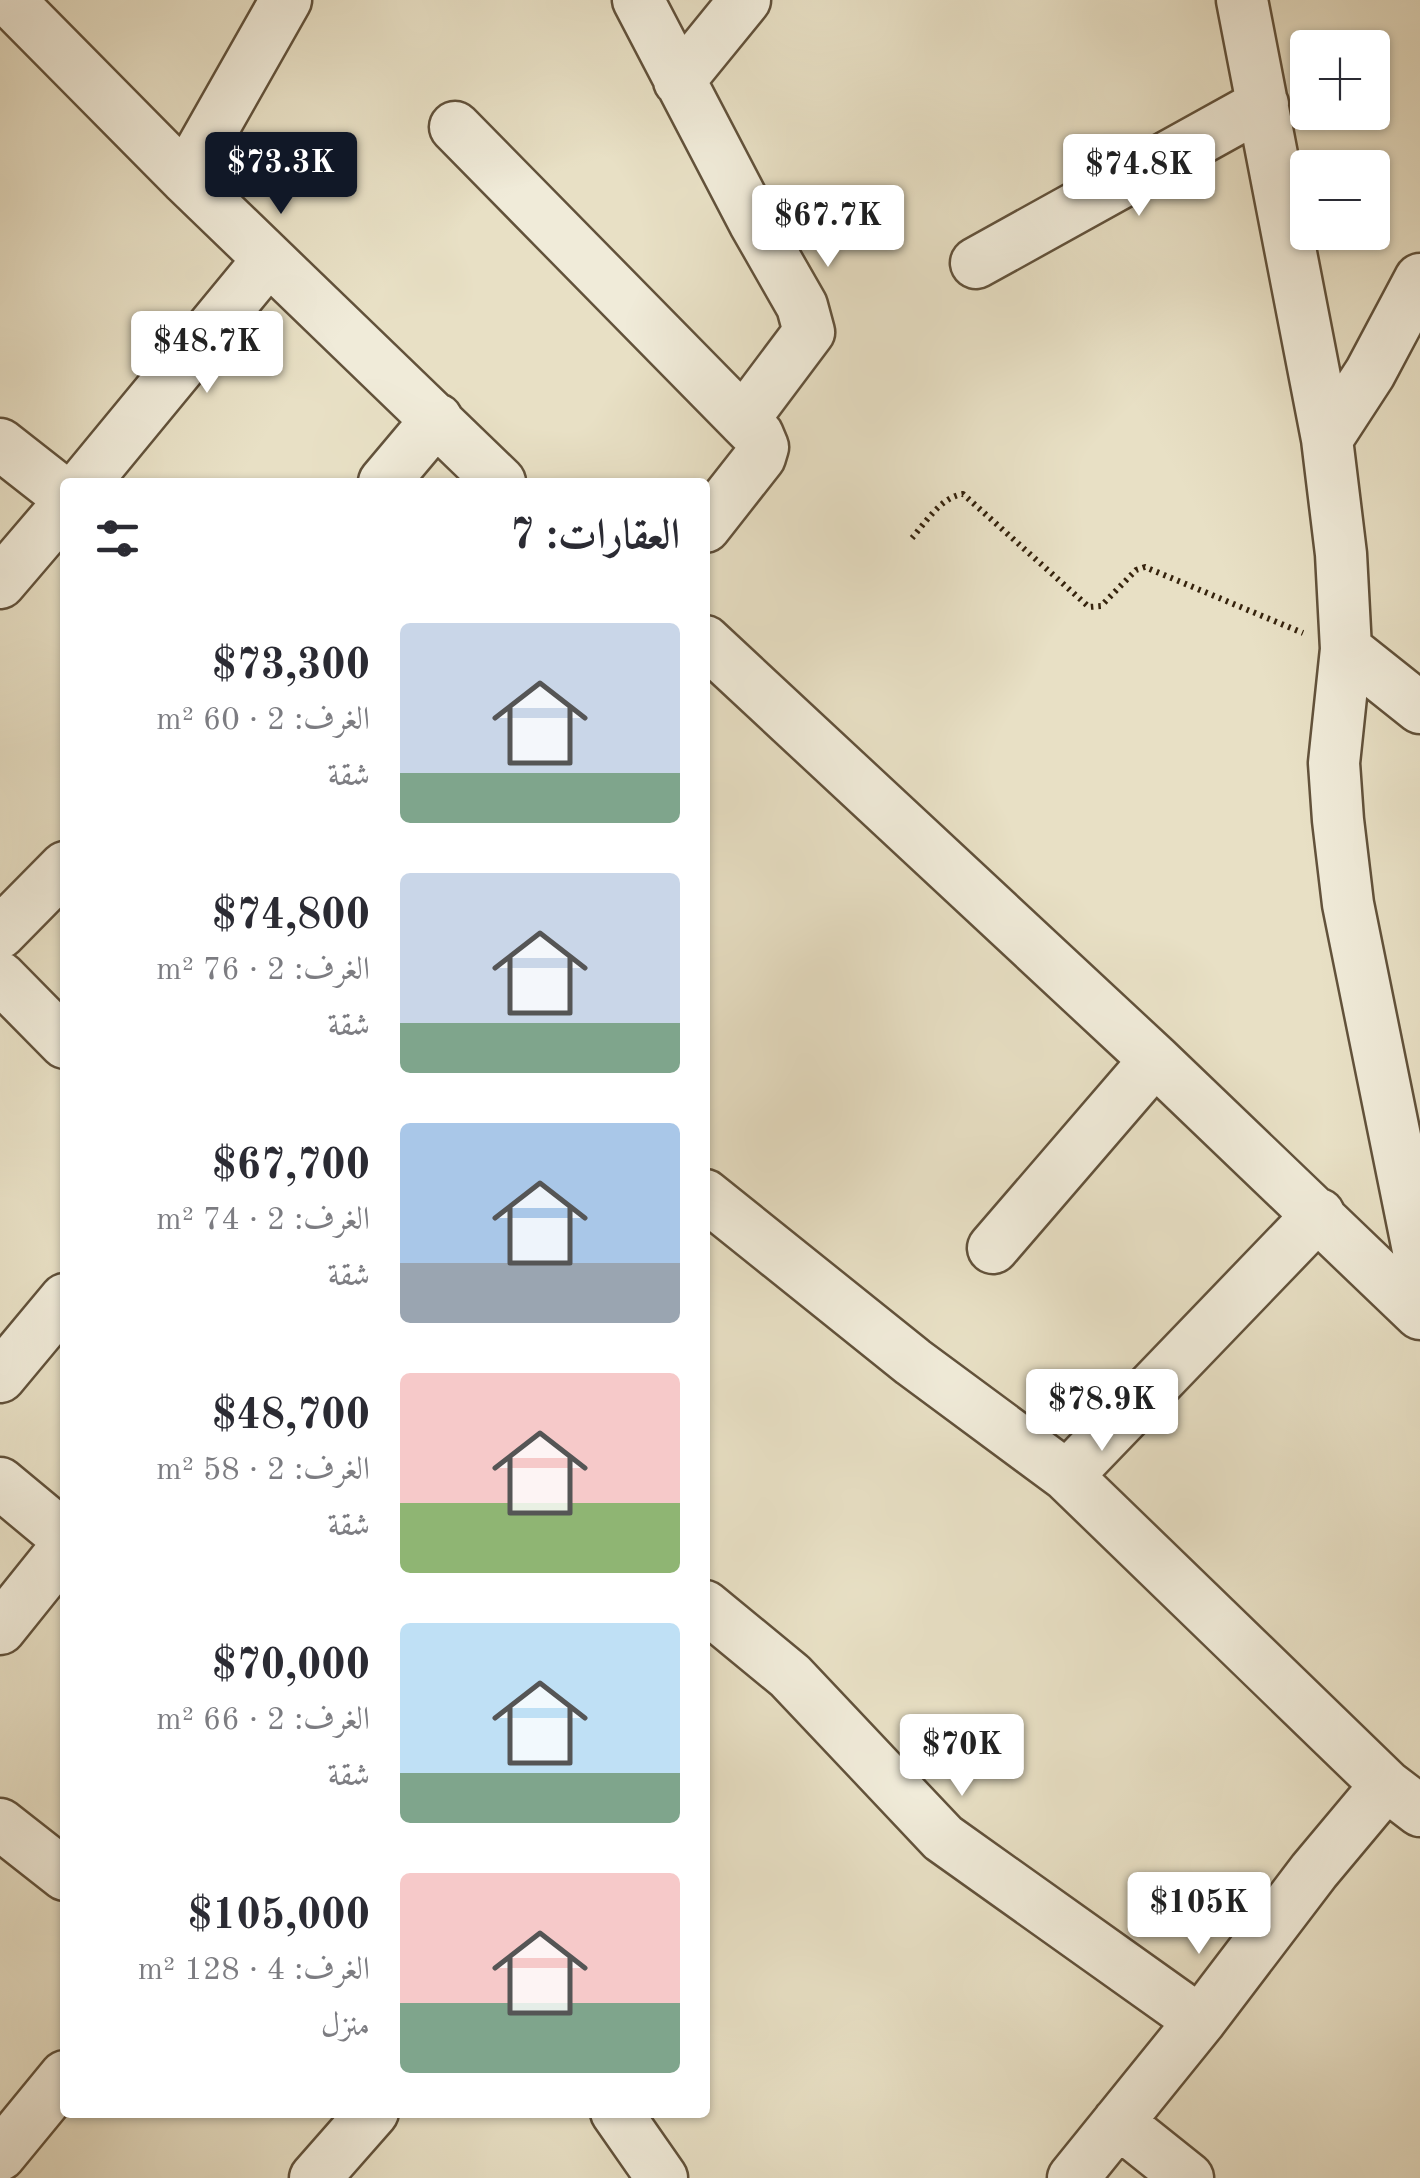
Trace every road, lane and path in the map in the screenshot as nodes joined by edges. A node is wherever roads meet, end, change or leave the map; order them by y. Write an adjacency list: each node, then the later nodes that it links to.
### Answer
1 (286, 0): 9 (street)
2 (638, 0): 6 (street)
3 (745, 0): 6 (street)
4 (1242, 0): 7 (street)
5 (8, 6): 9 (street)
6 (679, 81): 14 (street)
7 (1263, 104): 11 (street); 15 (street)
8 (455, 127): 14 (street)
9 (185, 178): 10 (street)
10 (268, 260): 13 (street); 17 (street)
11 (976, 263)
12 (1420, 279): 15 (street)
13 (437, 418): 18 (street); 19 (street)
14 (743, 420): 22 (street)
15 (1328, 438): 26 (street)
16 (0, 444): 20 (street)
17 (88, 478)
18 (387, 478)
19 (496, 478)
20 (60, 491)
21 (60, 513): 24 (street)
22 (710, 521)
23 (912, 538): 26 (path)
24 (0, 583)
25 (710, 646): 32 (street)
26 (1346, 649): 27 (street); 36 (street)
27 (1420, 708)
28 (60, 872): 29 (street)
29 (0, 934)
30 (0, 977): 31 (street)
31 (60, 1039)
32 (1155, 1060): 34 (street); 35 (street)
33 (710, 1199): 40 (street)
34 (1319, 1214): 38 (street); 40 (street)
35 (993, 1248)
36 (1420, 1260)
37 (60, 1305): 39 (street)
38 (1420, 1314)
39 (0, 1376)
40 (1067, 1476): 46 (street)
41 (0, 1483): 42 (street)
42 (60, 1533)
43 (60, 1554): 45 (street)
44 (710, 1610): 49 (street)
45 (0, 1629)
46 (1403, 1798): 49 (street)
47 (0, 1824): 48 (street)
48 (60, 1871)
49 (1200, 2021): 53 (street)
50 (60, 2082): 54 (street)
51 (361, 2118): 55 (street)
52 (620, 2118): 56 (street)
53 (1118, 2122): 57 (street); 58 (street)
54 (0, 2155)
55 (316, 2178)
56 (662, 2178)
57 (1073, 2178)
58 (1188, 2178)

